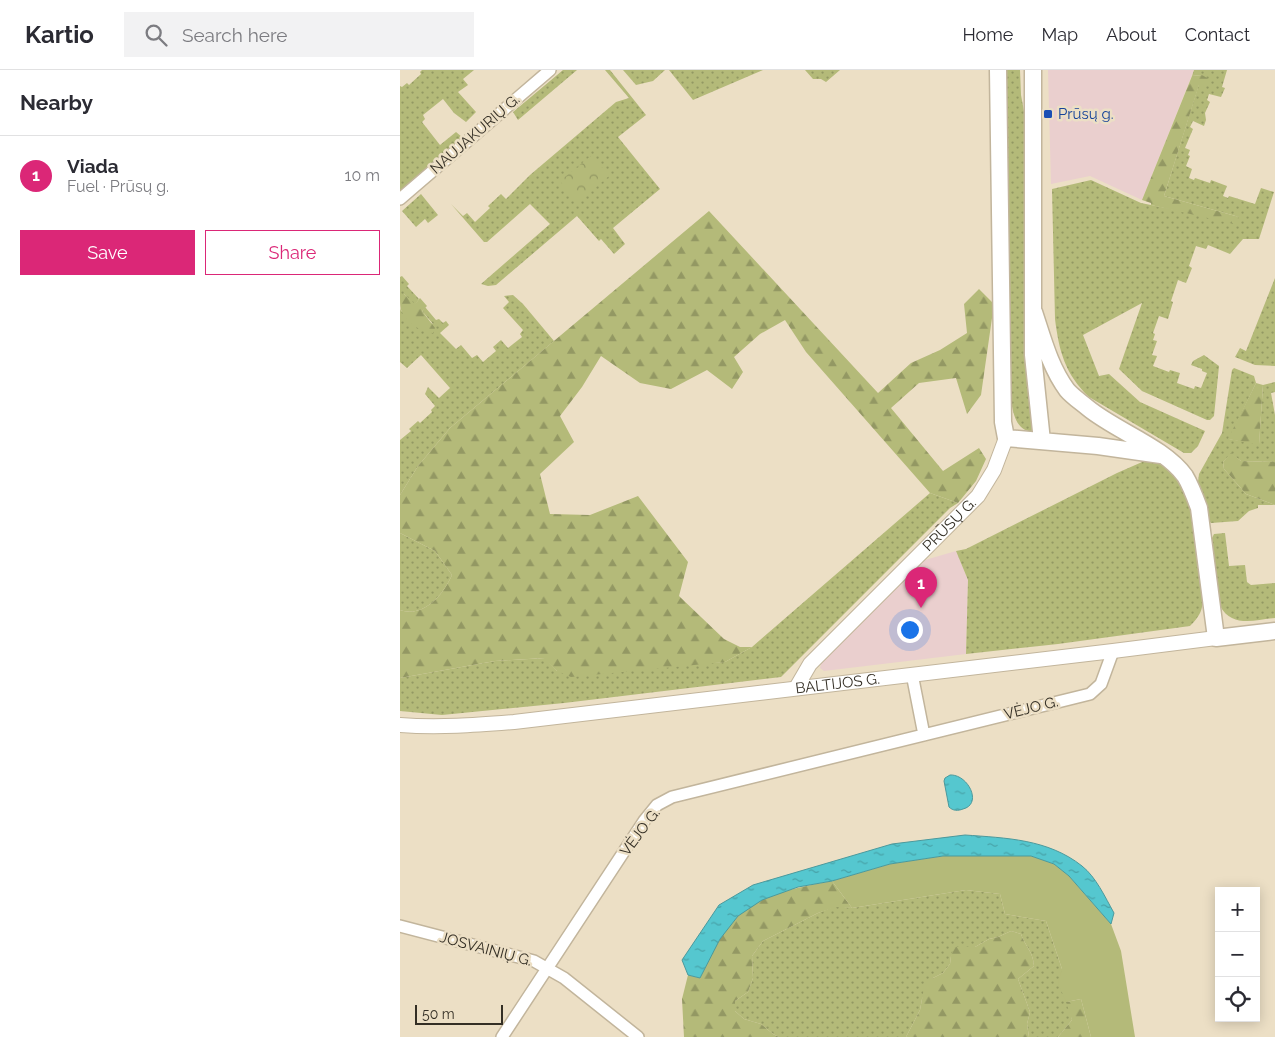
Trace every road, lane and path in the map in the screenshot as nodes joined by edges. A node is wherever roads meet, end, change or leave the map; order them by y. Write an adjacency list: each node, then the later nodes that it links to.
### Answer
1 (550, 70): 4 (street, NAUJAKURIŲ G.)
2 (998, 70): 6 (main road, PRŪSŲ G.)
3 (1032, 70): 5 (main road)
4 (400, 199)
5 (1034, 312): 7 (main road); 8 (main road)
6 (1006, 438): 7 (main road); 13 (street, PRŪSŲ G.)
7 (1042, 441): 8 (main road)
8 (1161, 455): 10 (main road)
9 (1275, 631): 10 (main road, BALTIJOS G.)
10 (1216, 638): 11 (street, BALTIJOS G.)
11 (1113, 652): 12 (street, BALTIJOS G.); 15 (street, VĖJO G.)
12 (912, 674): 13 (street, BALTIJOS G.); 15 (street)
13 (796, 688): 14 (street, BALTIJOS G.)
14 (400, 724)
15 (924, 735): 17 (street, VĖJO G.)
16 (400, 926): 17 (street, JOSVAINIŲ G.)
17 (547, 967): 18 (street, VĖJO G.); 19 (street, JOSVAINIŲ G.)
18 (502, 1037)
19 (638, 1037)

